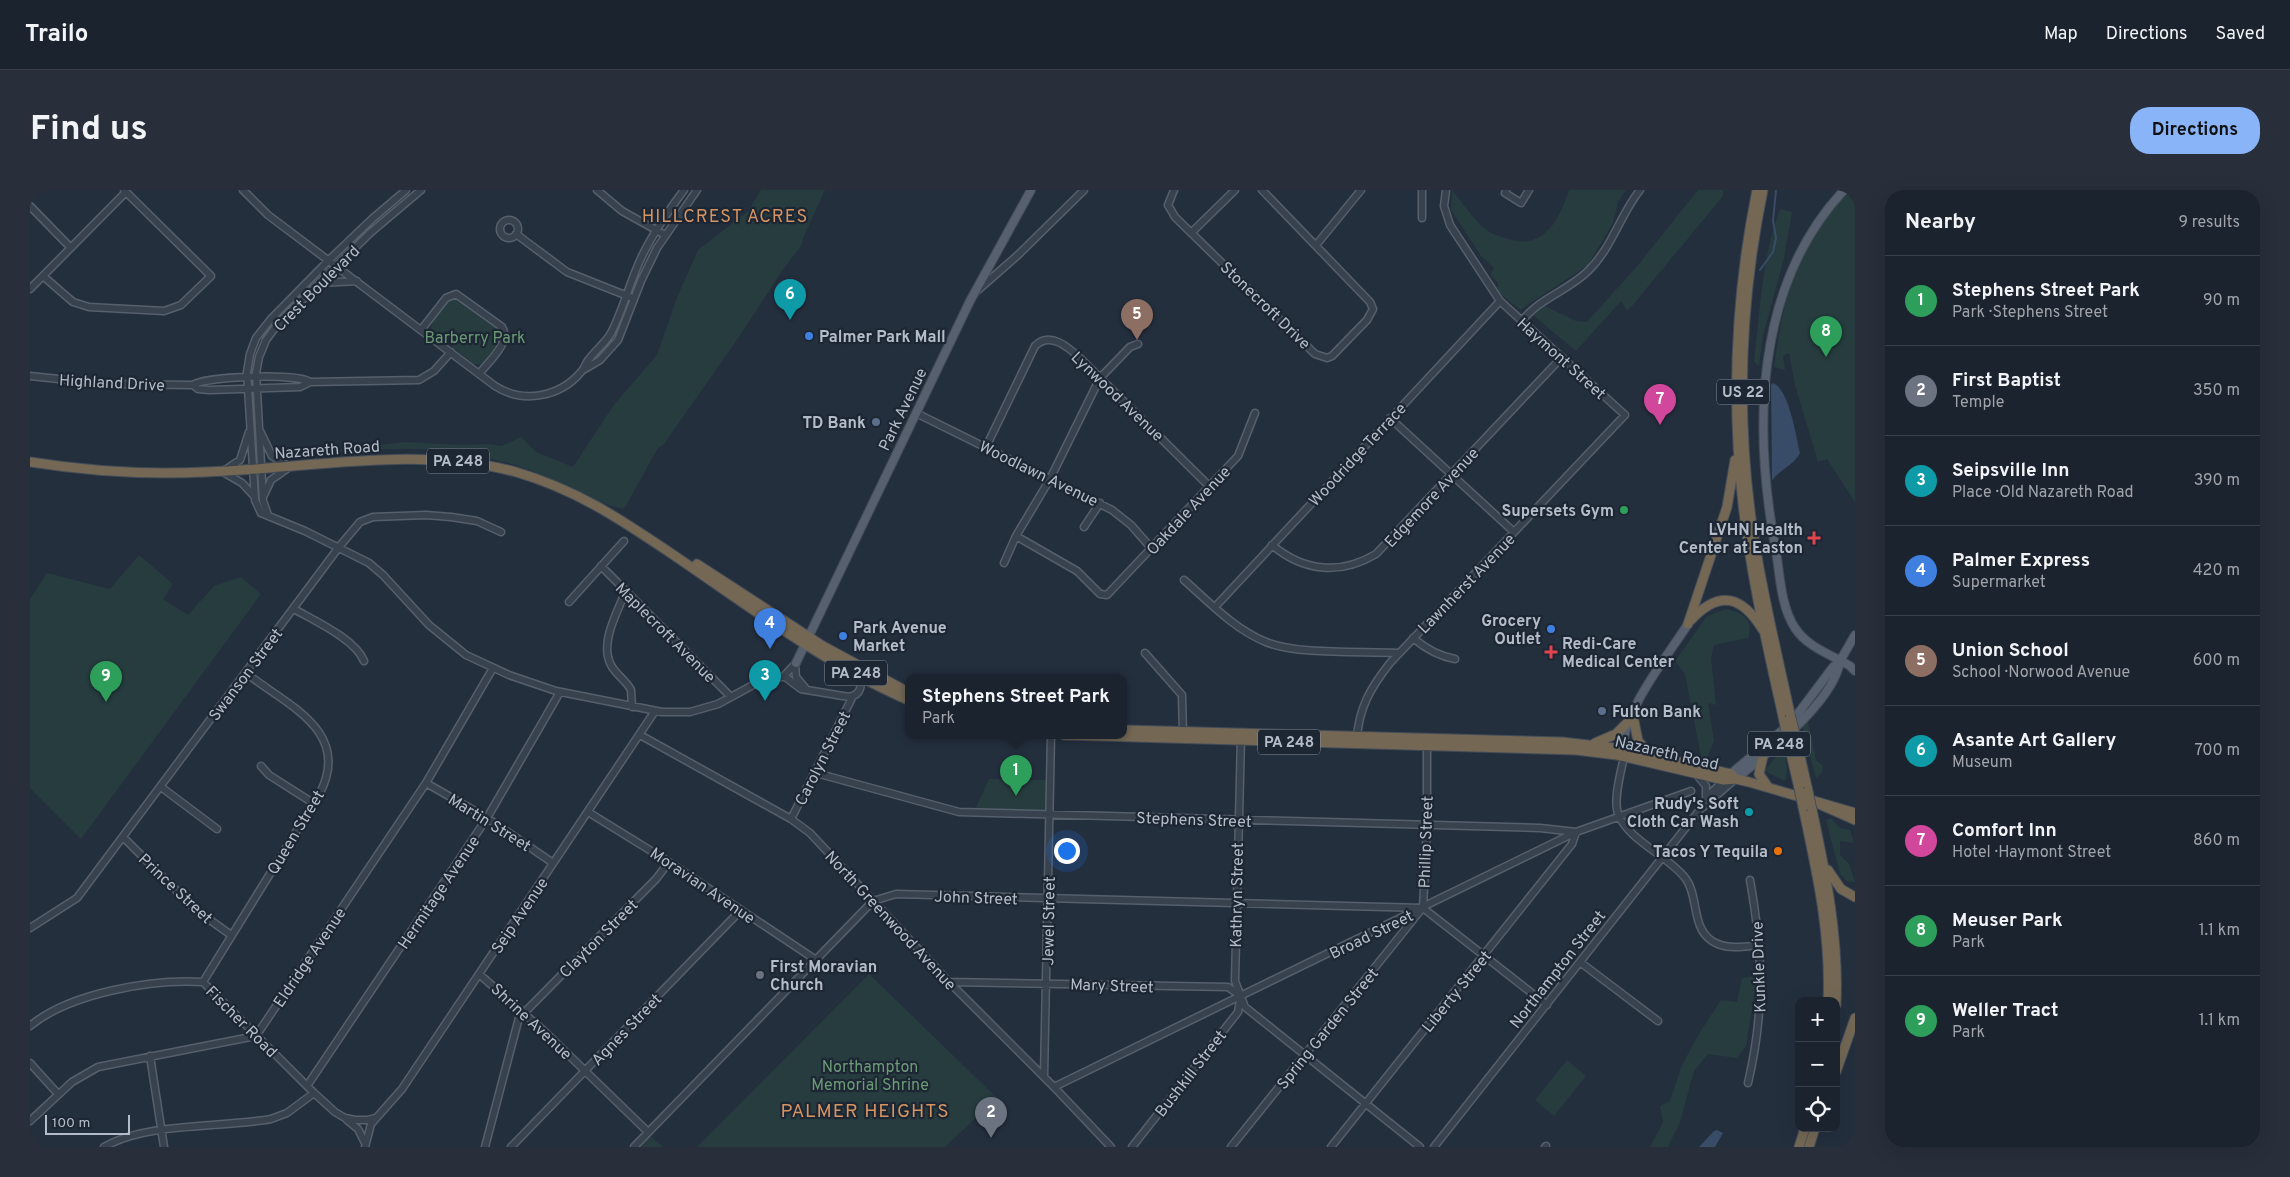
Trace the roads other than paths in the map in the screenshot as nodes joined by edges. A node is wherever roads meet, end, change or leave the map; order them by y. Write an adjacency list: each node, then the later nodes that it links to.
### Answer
1 (244, 190): 30 (street)
2 (406, 190): 30 (street, Crest Boulevard)
3 (421, 190): 31 (street, Crest Boulevard)
4 (597, 190): 24 (street)
5 (684, 190): 24 (street)
6 (697, 190): 27 (street)
7 (1031, 190): 36 (main road, Park Avenue)
8 (1084, 190): 36 (street)
9 (1174, 190): 25 (street, Stonecroft Drive)
10 (1235, 190): 25 (street)
11 (1262, 190): 28 (street)
12 (1361, 190): 28 (street)
13 (1422, 190): 23 (street)
14 (1446, 190): 39 (street, Haymont Street)
15 (1506, 190): 16 (street)
16 (1528, 190)
17 (1640, 190): 40 (street)
18 (1757, 190): 61 (highway, US 22)
19 (1763, 190): 113 (highway, US 22)
20 (1844, 190): 98 (main road)
21 (125, 191): 29 (street); 32 (street)
22 (30, 206): 29 (street)
23 (1422, 218)
24 (656, 231): 27 (street); 37 (street)
25 (1191, 232): 28 (street, Stonecroft Drive)
26 (516, 234): 37 (street)
27 (664, 236): 38 (street)
28 (1316, 244)
29 (70, 247): 32 (street)
30 (329, 260): 31 (street); 48 (street, Crest Boulevard)
31 (337, 266): 33 (street); 34 (street, Crest Boulevard)
32 (43, 276): 35 (street)
33 (357, 281): 34 (street); 41 (street)
34 (320, 283): 49 (street, Crest Boulevard)
35 (30, 289)
36 (975, 293): 55 (main road, Park Avenue)
37 (626, 295): 38 (street); 45 (street)
38 (634, 298): 45 (street)
39 (1500, 301): 40 (street, Haymont Street); 58 (street, Woodridge Terrace)
40 (1521, 322): 44 (street, Haymont Street)
41 (422, 330): 43 (street); 46 (street)
42 (1138, 344): 50 (street)
43 (451, 352): 46 (street); 51 (street, Highland Drive)
44 (1562, 358): 57 (street, Haymont Street); 67 (street, Edgemore Avenue)
45 (583, 370): 46 (street)
46 (479, 374)
47 (30, 376): 52 (street, Highland Drive)
48 (247, 378): 49 (street, Highland Drive); 52 (street, Highland Drive); 53 (street, Crest Boulevard)
49 (256, 378): 51 (street, Highland Drive); 54 (street, Crest Boulevard)
50 (1100, 378): 62 (street, Lynwood Avenue); 68 (street); 69 (street, Lynwood Avenue)
51 (310, 382): 54 (street, Highland Drive)
52 (193, 385): 53 (street, Highland Drive)
53 (248, 389): 54 (street, Highland Drive); 59 (street, Crest Boulevard)
54 (257, 389): 60 (street, Crest Boulevard)
55 (916, 413): 62 (street, Woodlawn Avenue); 93 (main road, Park Avenue)
56 (1255, 413): 69 (street, Oakdale Avenue)
57 (1625, 415): 76 (street, Lawnherst Avenue)
58 (1390, 418): 67 (street); 79 (street, Woodridge Terrace)
59 (250, 426): 65 (street, Crest Boulevard); 66 (street)
60 (258, 428): 64 (street); 65 (street, Crest Boulevard)
61 (1737, 440): 89 (highway); 91 (highway, US 22)
62 (986, 447): 68 (street, Woodlawn Avenue)
63 (30, 462): 66 (highway, Nazareth Road / PA 248)
64 (290, 467): 65 (highway, Nazareth Road / PA 248); 71 (street); 93 (highway, Nazareth Road / PA 248)
65 (257, 469): 66 (highway, Nazareth Road / PA 248); 70 (street); 71 (street)
66 (222, 471): 70 (street)
67 (1452, 475): 76 (street); 79 (street, Edgemore Avenue)
68 (1050, 479): 72 (street, Woodlawn Avenue); 77 (street)
69 (1210, 487): 81 (street, Oakdale Avenue)
70 (255, 500): 73 (street)
71 (263, 501): 73 (street)
72 (1100, 503): 74 (street); 81 (street, Woodlawn Avenue)
73 (268, 515): 80 (street)
74 (1084, 527)
75 (501, 532): 80 (street, Swanson Street)
76 (1514, 532): 92 (street, Lawnherst Avenue)
77 (1016, 536): 81 (street, Oakdale Avenue); 82 (street)
78 (624, 540): 83 (street)
79 (1272, 545): 87 (street, Woodridge Terrace)
80 (339, 547): 88 (street, Swanson Street); 100 (street)
81 (1152, 549)
82 (1004, 563)
83 (601, 566): 85 (street, Maplecroft Avenue); 86 (street)
84 (1184, 580): 87 (street)
85 (626, 590): 109 (street, Maplecroft Avenue); 111 (street)
86 (569, 602)
87 (1215, 608): 95 (street)
88 (294, 609): 97 (street); 103 (street, Swanson Street)
89 (1688, 624): 91 (highway); 114 (main road)
90 (1855, 635): 98 (main road, Northampton Street / PA 248)
91 (1767, 636): 113 (highway, US 22)
92 (1412, 638): 95 (street, Lawnherst Avenue); 96 (street)
93 (807, 640): 99 (main road, Park Avenue); 102 (highway, Nazareth Road / PA 248); 106 (highway, Nazareth Road / PA 248)
94 (1145, 653): 118 (street)
95 (1398, 653): 121 (street, Lawnherst Avenue)
96 (1455, 659)
97 (364, 661)
98 (1840, 661): 101 (main road); 126 (main road, Northampton Street / PA 248); 130 (main road, Northampton Street / PA 248)
99 (796, 663): 104 (street); 105 (street)
100 (493, 668): 107 (street); 131 (street, Eldridge Avenue)
101 (1855, 671)
102 (854, 672): 108 (street, Carolyn Street); 110 (highway, Nazareth Road / PA 248)
103 (246, 673): 132 (street, Swanson Street); 136 (street, Queen Street)
104 (784, 676): 105 (street); 109 (street)
105 (809, 690): 108 (street)
106 (905, 690)
107 (560, 692): 111 (street); 143 (street, Hermitage Avenue)
108 (853, 696): 128 (street, Carolyn Street)
109 (731, 697): 112 (street)
110 (905, 698)
111 (632, 707): 112 (street)
112 (655, 711): 116 (street, Seip Avenue)
113 (1787, 717): 138 (highway, US 22, bridge)
114 (1632, 721): 123 (highway); 124 (main road); 125 (highway)
115 (1127, 730): 118 (highway, Nazareth Road / PA 248)
116 (640, 735): 139 (street, Seip Avenue); 144 (street, North Greenwood Avenue)
117 (1127, 735): 118 (highway, Nazareth Road / PA 248)
118 (1183, 735): 119 (highway, Nazareth Road / PA 248)
119 (1241, 737): 121 (highway, Nazareth Road / PA 248); 145 (street, Kathryn Street)
120 (1051, 739): 141 (street, Jewel Street)
121 (1357, 740): 122 (highway, Nazareth Road / PA 248)
122 (1427, 742): 123 (highway, Nazareth Road / PA 248); 124 (highway, Nazareth Road / PA 248); 147 (street, Phillip Street)
123 (1590, 744): 124 (highway, Nazareth Road / PA 248)
124 (1624, 752): 125 (highway, Nazareth Road / PA 248); 129 (highway, Nazareth Road / PA 248); 142 (street)
125 (1653, 756): 130 (highway, Nazareth Road / PA 248)
126 (1763, 756): 130 (main road, Northampton Street / PA 248); 133 (highway)
127 (261, 766): 136 (street)
128 (816, 773): 141 (street, Stephens Street); 144 (street, Carolyn Street)
129 (1696, 773): 130 (highway, Nazareth Road / PA 248); 135 (street)
130 (1730, 778): 133 (highway); 135 (street, Northampton Street); 137 (street, Northampton Street)
131 (426, 783): 143 (street, Martin Street); 180 (street, Eldridge Avenue)
132 (161, 787): 148 (street); 150 (street, Swanson Street)
133 (1768, 787): 138 (highway)
134 (1691, 790): 142 (street, Broad Street)
135 (1706, 798): 137 (street, Northampton Street)
136 (313, 803): 163 (street, Queen Street)
137 (1702, 807): 151 (street, Northampton Street)
138 (1811, 807): 140 (highway); 146 (highway); 154 (highway, US 22); 173 (highway, US 22)
139 (588, 812): 152 (street, Moravian Avenue); 153 (street, Seip Avenue)
140 (1855, 813)
141 (1051, 815): 145 (street, Stephens Street); 157 (street, Jewel Street)
142 (1619, 817): 149 (street, Broad Street); 151 (street)
143 (487, 818): 153 (street, Martin Street); 188 (street, Hermitage Avenue)
144 (791, 819): 158 (street, North Greenwood Avenue)
145 (1238, 820): 147 (street, Stephens Street); 159 (street, Kathryn Street)
146 (1855, 820)
147 (1427, 825): 149 (street, Stephens Street); 160 (street, Phillip Street)
148 (217, 829)
149 (1576, 832): 160 (street, Broad Street); 165 (street, Liberty Street)
150 (123, 837): 162 (street, Swanson Street); 163 (street, Prince Street)
151 (1662, 857): 164 (street); 167 (street, Northampton Street)
152 (669, 862): 161 (street, Moravian Avenue); 176 (street, Clayton Street)
153 (553, 863): 168 (street, Seip Avenue)
154 (1824, 863): 156 (highway); 174 (highway, US 22)
155 (1750, 880): 164 (street, Kunkle Drive)
156 (1855, 897)
157 (1049, 899): 158 (street, John Street); 159 (street, John Street); 171 (street, Jewel Street)
158 (873, 901): 166 (street, John Street); 170 (street, North Greenwood Avenue)
159 (1236, 903): 160 (street, John Street); 172 (street, Kathryn Street)
160 (1423, 908): 165 (street, Phillip Street); 172 (street, Broad Street); 182 (street, Spring Garden Street)
161 (741, 910): 166 (street, Moravian Avenue); 185 (street, Agnes Street)
162 (30, 927)
163 (231, 935): 169 (street, Queen Street)
164 (1760, 945): 187 (street, Kunkle Drive)
165 (1484, 956): 175 (street, Phillip Street); 192 (street, Liberty Street)
166 (816, 960): 197 (street, John Street)
167 (1580, 962): 175 (street, Northampton Street); 178 (street)
168 (480, 974): 176 (street, Shrine Avenue); 193 (street, Seip Avenue)
169 (203, 982): 179 (street, Fischer Road); 180 (street, Fischer Road)
170 (949, 982): 171 (street, Mary Street); 186 (street, North Greenwood Avenue)
171 (1046, 983): 172 (street, Mary Street); 186 (street, Jewel Street)
172 (1240, 997): 182 (street); 189 (street, Broad Street); 207 (street, Bushkill Street)
173 (1828, 997)
174 (1836, 997)
175 (1546, 1005): 211 (street, Northampton Street)
176 (522, 1011): 185 (street, Shrine Avenue); 203 (street, Clayton Street)
177 (1855, 1018): 183 (highway)
178 (1658, 1021)
179 (30, 1026)
180 (256, 1036): 181 (street); 188 (street, Fischer Road)
181 (150, 1056): 191 (street); 196 (street)
182 (1304, 1056): 192 (street); 208 (street, Spring Garden Street)
183 (1840, 1061)
184 (30, 1063): 191 (street)
185 (585, 1071): 197 (street, Shrine Avenue); 204 (street, Agnes Street)
186 (1044, 1076): 189 (street, North Greenwood Avenue)
187 (1748, 1084)
188 (307, 1086): 190 (street, Fischer Road)
189 (1054, 1087): 206 (street, North Greenwood Avenue)
190 (314, 1093): 194 (street, Fischer Road); 196 (street)
191 (58, 1094): 195 (street)
192 (1366, 1104): 209 (street, Liberty Street); 210 (street)
193 (378, 1116): 194 (street); 200 (street, Seip Avenue)
194 (345, 1118): 200 (street, Fischer Road)
195 (30, 1121)
196 (162, 1130): 201 (street); 202 (street)
197 (648, 1132): 205 (street, John Street)
198 (1804, 1132): 212 (highway)
199 (1814, 1132): 213 (highway)
200 (365, 1145)
201 (104, 1147)
202 (164, 1147)
203 (484, 1147)
204 (511, 1147)
205 (634, 1147)
206 (1111, 1147)
207 (1132, 1147)
208 (1232, 1147)
209 (1331, 1147)
210 (1420, 1147)
211 (1434, 1147)
212 (1799, 1147)
213 (1809, 1147)

